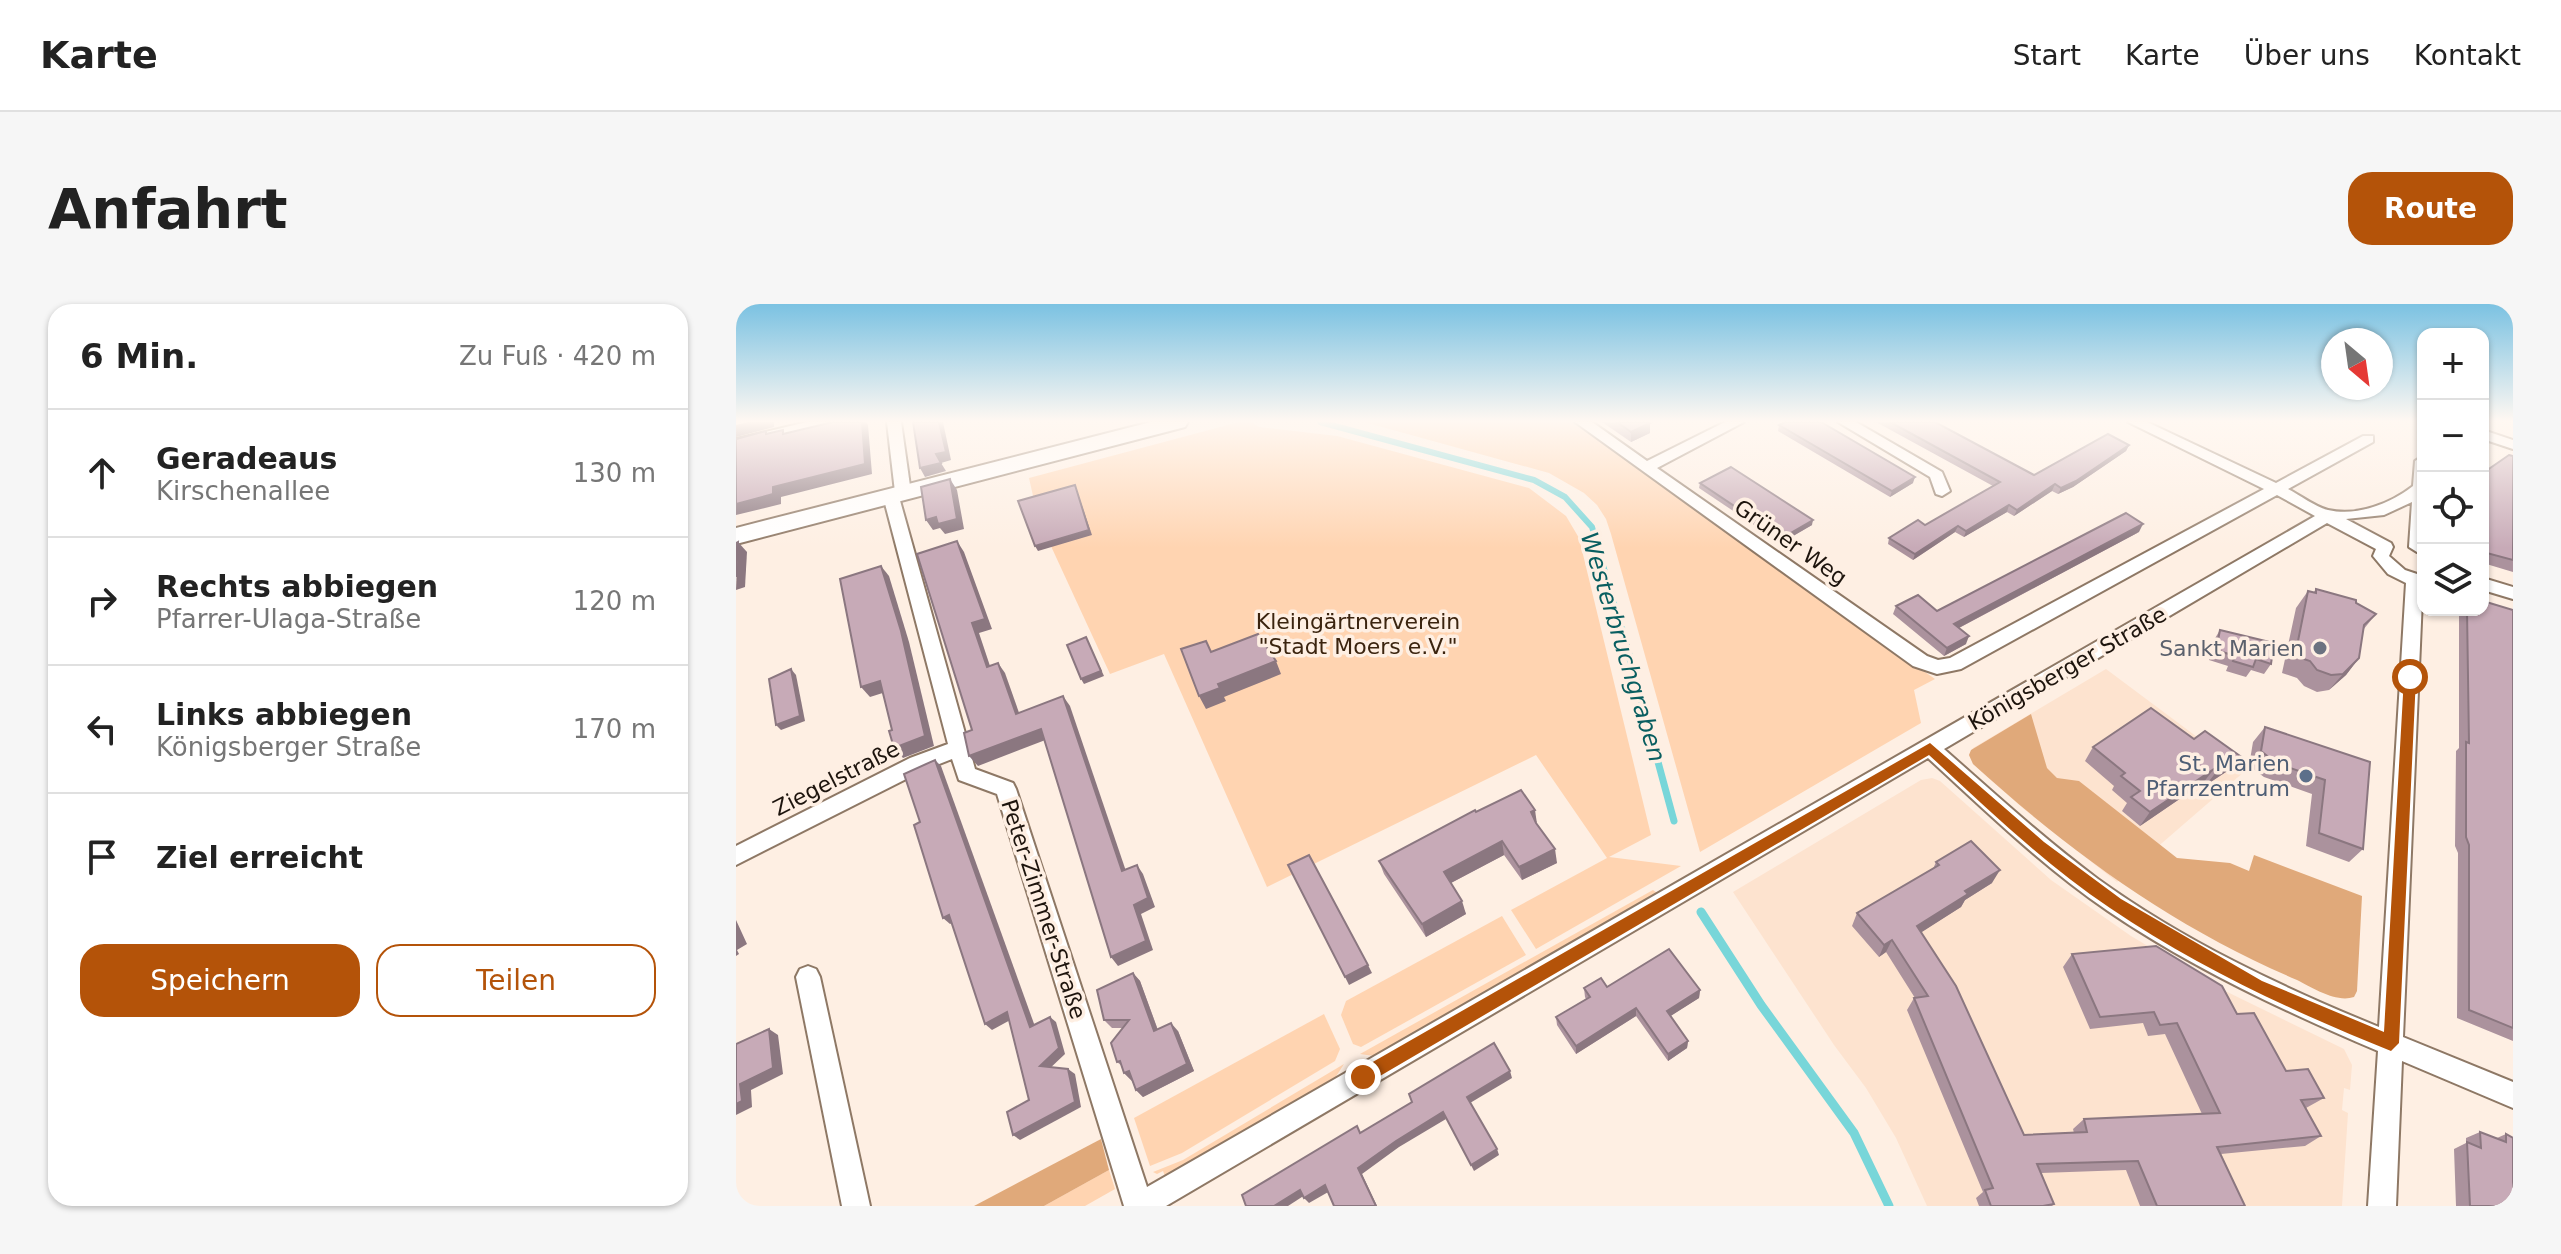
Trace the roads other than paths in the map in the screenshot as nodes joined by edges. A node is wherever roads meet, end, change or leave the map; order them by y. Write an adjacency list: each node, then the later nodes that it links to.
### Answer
1 (896, 464): 12 (street, Peter-Zimmer-Straße)
2 (1016, 464): 12 (main road)
3 (1643, 464): 8 (street, Grüner Weg)
4 (1653, 464): 8 (street)
5 (1918, 464): 10 (street)
6 (2224, 464): 9 (street)
7 (2320, 464): 9 (street)
8 (1647, 467): 9 (street, Grüner Weg)
9 (2275, 488): 13 (street)
10 (1942, 491)
11 (2417, 491): 13 (street)
12 (897, 495): 14 (main road); 21 (street, Peter-Zimmer-Straße)
13 (2329, 515): 15 (street); 22 (street, Königsberger Straße)
14 (736, 536)
15 (2385, 547): 16 (street); 17 (street)
16 (2417, 547)
17 (2417, 580)
18 (2489, 586): 19 (street)
19 (2513, 593)
20 (2417, 614): 25 (street)
21 (960, 748): 23 (street, Ziegelstraße); 28 (street, Peter-Zimmer-Straße)
22 (1930, 748): 25 (street); 28 (street, Königsberger Straße)
23 (736, 856)
24 (808, 977): 27 (street)
25 (2391, 1043): 26 (street); 29 (street)
26 (2513, 1095)
27 (856, 1206)
28 (1139, 1206)
29 (2382, 1206)

